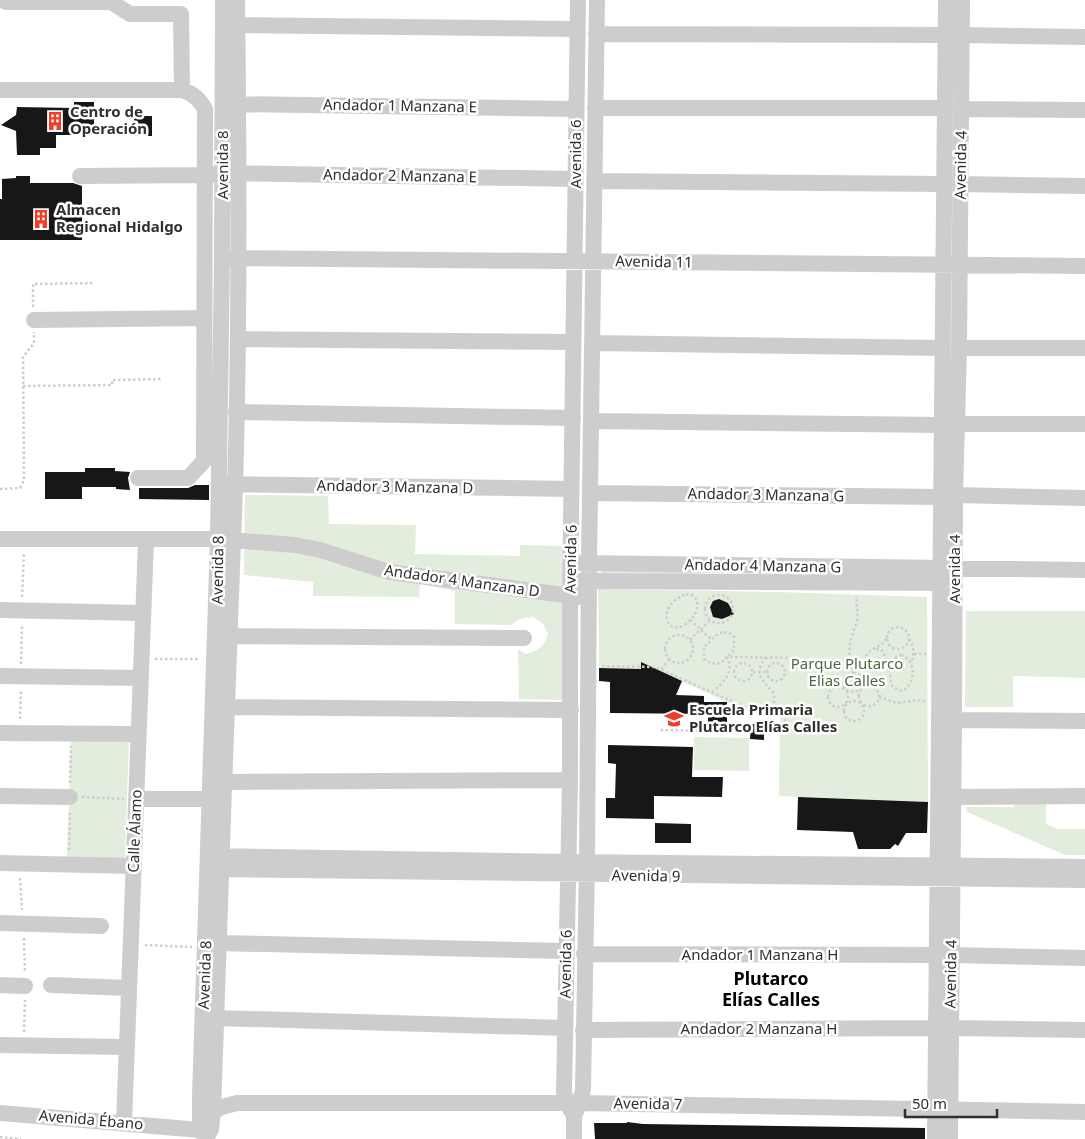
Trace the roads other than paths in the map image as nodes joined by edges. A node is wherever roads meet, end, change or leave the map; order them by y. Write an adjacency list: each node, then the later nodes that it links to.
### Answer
1 (3, 0): 15 (street)
2 (223, 0): 16 (street, Avenida 8)
3 (237, 0): 8 (street, Avenida 8)
4 (578, 0): 9 (street, Avenida 6)
5 (598, 0): 10 (street, Avenida 6)
6 (946, 0): 11 (street, Avenida 4)
7 (962, 0): 12 (street, Avenida 4)
8 (237, 25): 9 (street); 16 (street, Avenida 8)
9 (577, 29): 18 (street, Avenida 6)
10 (596, 34): 11 (street); 17 (street, Avenida 6)
11 (946, 35): 19 (street, Avenida 4)
12 (962, 35): 13 (street); 19 (street, Avenida 4)
13 (1085, 37)
14 (0, 90): 15 (street)
15 (182, 90): 22 (street)
16 (231, 104): 18 (street, Andador 1 Manzana E); 21 (street, Avenida 8)
17 (595, 108): 19 (street); 25 (street, Avenida 6)
18 (576, 109): 24 (street, Avenida 6)
19 (953, 109): 20 (street); 26 (street, Avenida 4)
20 (1085, 110)
21 (231, 173): 22 (street, Andador 2 Manzana E); 24 (street, Andador 2 Manzana E); 28 (street, Avenida 8)
22 (204, 175): 23 (street, Andador 2 Manzana E); 33 (street)
23 (80, 176)
24 (576, 179): 29 (street, Avenida 6)
25 (594, 181): 26 (street); 30 (street, Avenida 6)
26 (952, 184): 27 (street); 31 (street, Avenida 4)
27 (1085, 186)
28 (230, 258): 29 (street, Avenida 11); 35 (street, Avenida 8); 46 (street, Avenida 8)
29 (574, 262): 30 (street, Avenida 11); 36 (street, Avenida 6)
30 (593, 262): 31 (street, Avenida 11); 37 (street, Avenida 6)
31 (951, 265): 32 (street, Avenida 11); 38 (street, Avenida 4)
32 (1085, 266)
33 (204, 318): 34 (street); 45 (street)
34 (34, 320)
35 (238, 339): 36 (street); 40 (street, Avenida 8)
36 (573, 342): 41 (street, Avenida 6)
37 (592, 343): 38 (street); 42 (street, Avenida 6)
38 (951, 348): 39 (street); 43 (street, Avenida 4)
39 (1085, 348)
40 (236, 412): 41 (street); 46 (street, Avenida 8)
41 (573, 418): 47 (street, Avenida 6)
42 (591, 421): 43 (street); 48 (street, Avenida 6)
43 (949, 424): 44 (street); 49 (street, Avenida 4)
44 (1085, 424)
45 (138, 478)
46 (227, 484): 47 (street, Andador 3 Manzana D); 53 (street, Avenida 8)
47 (572, 489): 54 (street, Avenida 6)
48 (590, 493): 49 (street, Andador 3 Manzana G); 55 (street, Avenida 6)
49 (948, 496): 50 (street, Andador 3 Manzana G); 59 (street, Avenida 4)
50 (1085, 498)
51 (0, 539): 52 (street, Andador 4 Manzana D)
52 (146, 540): 53 (street, Andador 4 Manzana D); 66 (street, Calle Álamo)
53 (225, 540): 62 (street, Andador 4 Manzana D); 67 (street, Avenida 8); 84 (street, Avenida 8)
54 (571, 563): 55 (street, Andador 4 Manzana G); 62 (street, Avenida 6)
55 (589, 563): 56 (street, Andador 4 Manzana G); 60 (street, Avenida 6)
56 (704, 565): 58 (street, Andador 4 Manzana G); 61 (street)
57 (1085, 570): 59 (street)
58 (816, 575): 59 (street, Andador 4 Manzana G); 59 (street, Andador 4 Manzana G); 61 (street, Andador 4 Manzana G)
59 (947, 576): 64 (street, Avenida 4)
60 (589, 581): 61 (street, Andador 4 Manzana G); 62 (street, Andador 4 Manzana G); 63 (street, Avenida 6)
61 (704, 582)
62 (570, 588): 63 (street, Andador 4 Manzana D); 72 (street, Avenida 6)
63 (589, 598): 91 (street, Avenida 6)
64 (947, 608): 73 (street, Avenida 4); 85 (street, Avenida 4)
65 (0, 610): 66 (street)
66 (143, 614): 70 (street, Calle Álamo)
67 (229, 636): 68 (street); 71 (street, Avenida 8)
68 (524, 638)
69 (0, 676): 70 (street)
70 (140, 678): 76 (street, Calle Álamo)
71 (227, 707): 72 (street); 78 (street, Avenida 8)
72 (571, 710): 77 (street, Avenida 6)
73 (954, 720): 74 (street); 82 (street, Avenida 4)
74 (1085, 721)
75 (0, 733): 76 (street)
76 (138, 734): 83 (street, Calle Álamo)
77 (570, 780): 78 (street); 90 (street, Avenida 6)
78 (223, 782): 86 (street, Avenida 8)
79 (0, 796): 81 (street)
80 (1085, 796): 82 (street)
81 (70, 797)
82 (954, 797): 85 (street, Avenida 4)
83 (136, 799): 84 (street); 88 (street, Calle Álamo)
84 (210, 799): 86 (street, Avenida 8)
85 (946, 847): 92 (street, Avenida 4)
86 (214, 863): 90 (street, Avenida 9); 96 (street, Avenida 8)
87 (0, 864): 88 (street)
88 (134, 866): 104 (street, Calle Álamo)
89 (1085, 867): 92 (street, Avenida 9)
90 (568, 868): 91 (street, Avenida 9); 97 (street, Avenida 6)
91 (587, 868): 92 (street, Avenida 9); 98 (street, Avenida 6)
92 (945, 873): 93 (street, Avenida 9); 99 (street, Avenida 4)
93 (1085, 880)
94 (0, 923): 95 (street)
95 (101, 926)
96 (212, 946): 97 (street); 105 (street, Avenida 8); 117 (street, Avenida 8)
97 (566, 951): 106 (street, Avenida 6)
98 (584, 954): 99 (street, Andador 1 Manzana H); 108 (street, Avenida 6)
99 (944, 955): 100 (street, Andador 1 Manzana H); 107 (street, Avenida 4)
100 (1085, 958)
101 (0, 985): 103 (street)
102 (51, 985): 104 (street)
103 (25, 986)
104 (129, 988): 111 (street, Calle Álamo)
105 (215, 1018): 106 (street); 117 (street, Avenida 8)
106 (565, 1028): 112 (street, Avenida 6)
107 (943, 1028): 108 (street, Andador 2 Manzana H); 109 (street, Andador 2 Manzana H); 113 (street, Avenida 4)
108 (583, 1030): 112 (street, Avenida 6)
109 (1085, 1030)
110 (0, 1046): 111 (street)
111 (127, 1047): 116 (street, Calle Álamo)
112 (574, 1108): 113 (street, Avenida 7); 117 (street, Avenida 7); 119 (street, Avenida 6)
113 (943, 1108): 114 (street, Avenida 7); 118 (street, Avenida 4)
114 (1085, 1112)
115 (0, 1113): 116 (street, Avenida Ébano)
116 (124, 1123): 117 (street, Avenida Ébano)
117 (206, 1128)
118 (943, 1133)
119 (574, 1139)

